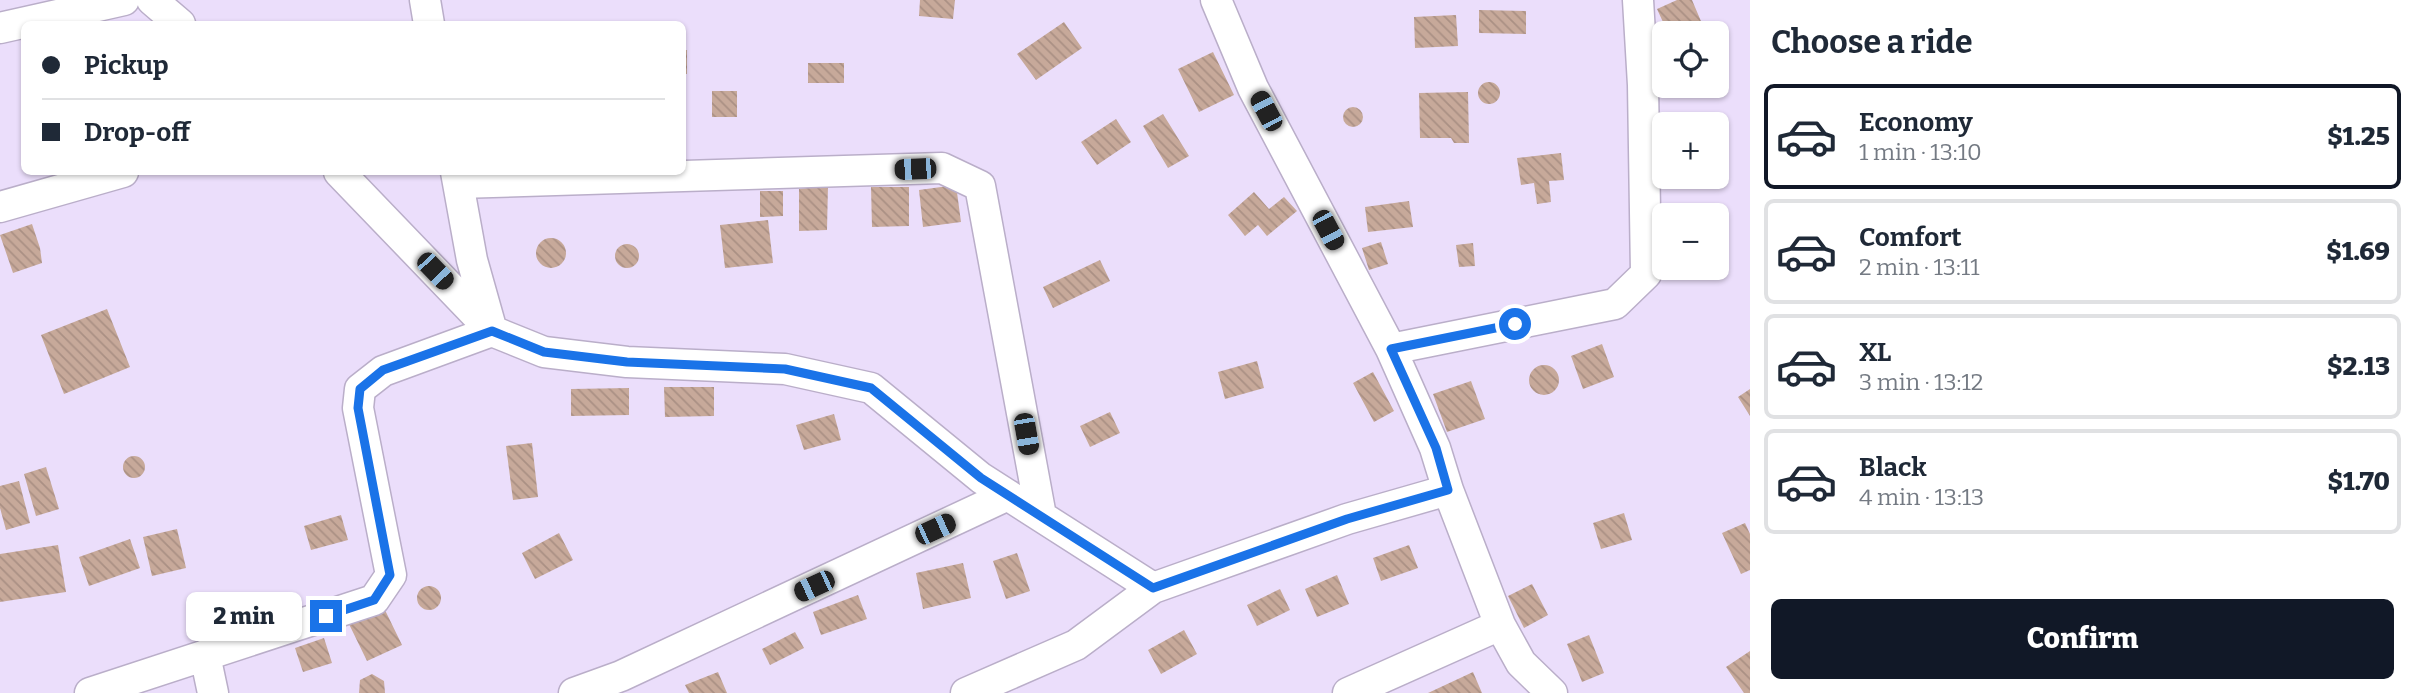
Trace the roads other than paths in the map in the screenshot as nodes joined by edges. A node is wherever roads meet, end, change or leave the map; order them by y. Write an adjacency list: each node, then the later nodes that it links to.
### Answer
1 (124, 0): 6 (street)
2 (152, 0): 7 (street)
3 (425, 0): 8 (street)
4 (1216, 0): 18 (street)
5 (1639, 0): 18 (street)
6 (31, 21)
7 (176, 21)
8 (428, 21)
9 (21, 23): 10 (street)
10 (0, 28)
11 (686, 173): 21 (street)
12 (112, 175): 16 (street)
13 (342, 175): 17 (street)
14 (565, 175): 15 (street)
15 (457, 177): 17 (street)
16 (0, 207)
17 (492, 331): 20 (street); 24 (street)
18 (1391, 349): 19 (street)
19 (1448, 490): 22 (street); 23 (street)
20 (1007, 495): 21 (street); 27 (street)
21 (1041, 516): 22 (street)
22 (1153, 588): 28 (street)
23 (1500, 625): 29 (street); 30 (street)
24 (205, 655): 25 (street); 26 (street)
25 (90, 693)
26 (213, 693)
27 (574, 693)
28 (966, 693)
29 (1348, 693)
30 (1552, 693)

